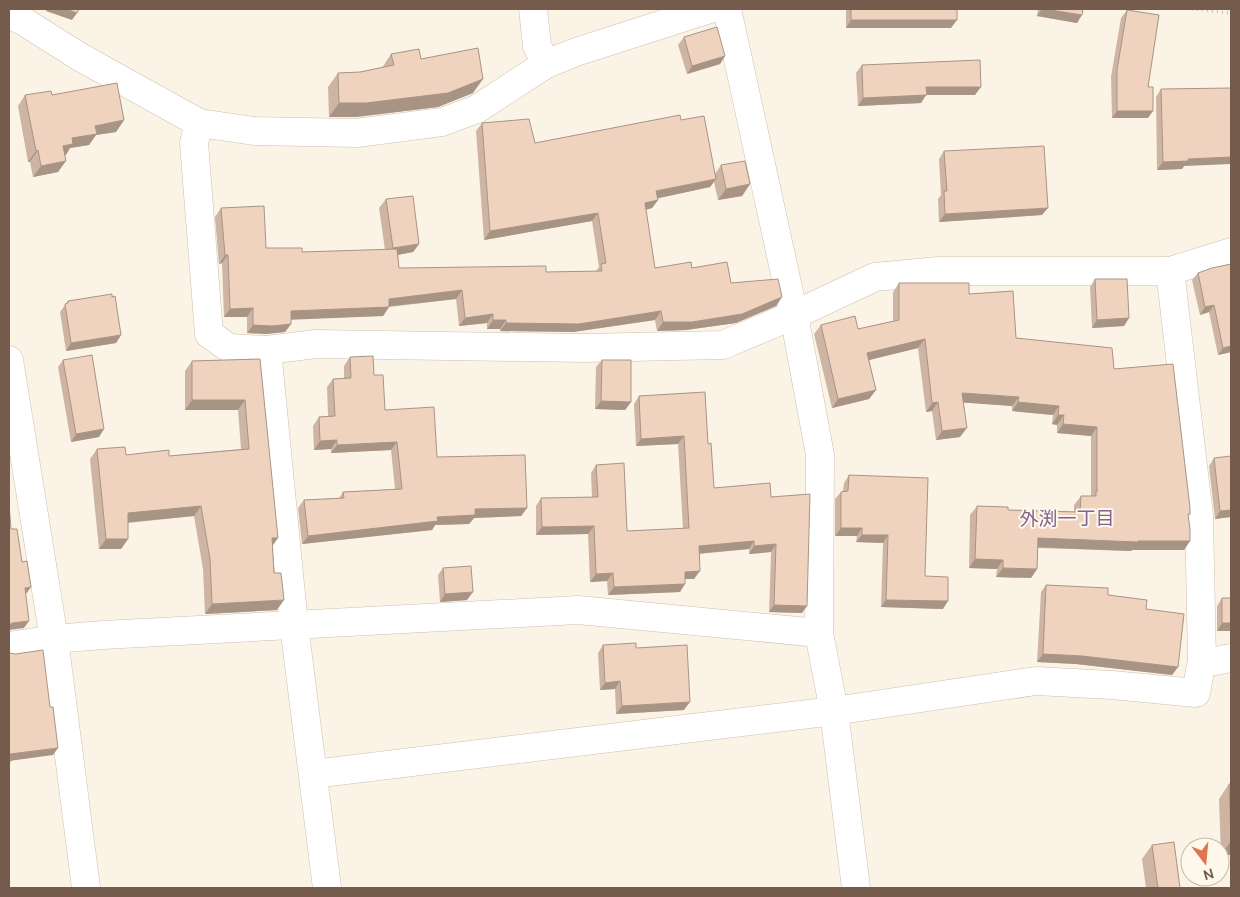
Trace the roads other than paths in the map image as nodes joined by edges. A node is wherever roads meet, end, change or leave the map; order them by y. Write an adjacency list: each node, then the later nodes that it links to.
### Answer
1 (533, 9): 5 (street)
2 (710, 9): 5 (street)
3 (727, 9): 9 (street)
4 (9, 15): 6 (street)
5 (546, 64): 6 (street)
6 (199, 123): 10 (street)
7 (1231, 252): 8 (street)
8 (1170, 271): 9 (street); 17 (street)
9 (794, 315): 10 (street); 13 (street)
10 (267, 350): 12 (street)
11 (9, 360): 14 (street)
12 (294, 625): 13 (street); 14 (street); 19 (street)
13 (819, 633): 18 (street)
14 (54, 639): 15 (street); 20 (street)
15 (9, 646)
16 (1231, 658): 17 (street)
17 (1202, 660): 18 (street)
18 (834, 711): 19 (street); 22 (street)
19 (313, 774): 21 (street)
20 (86, 888)
21 (327, 888)
22 (856, 888)

